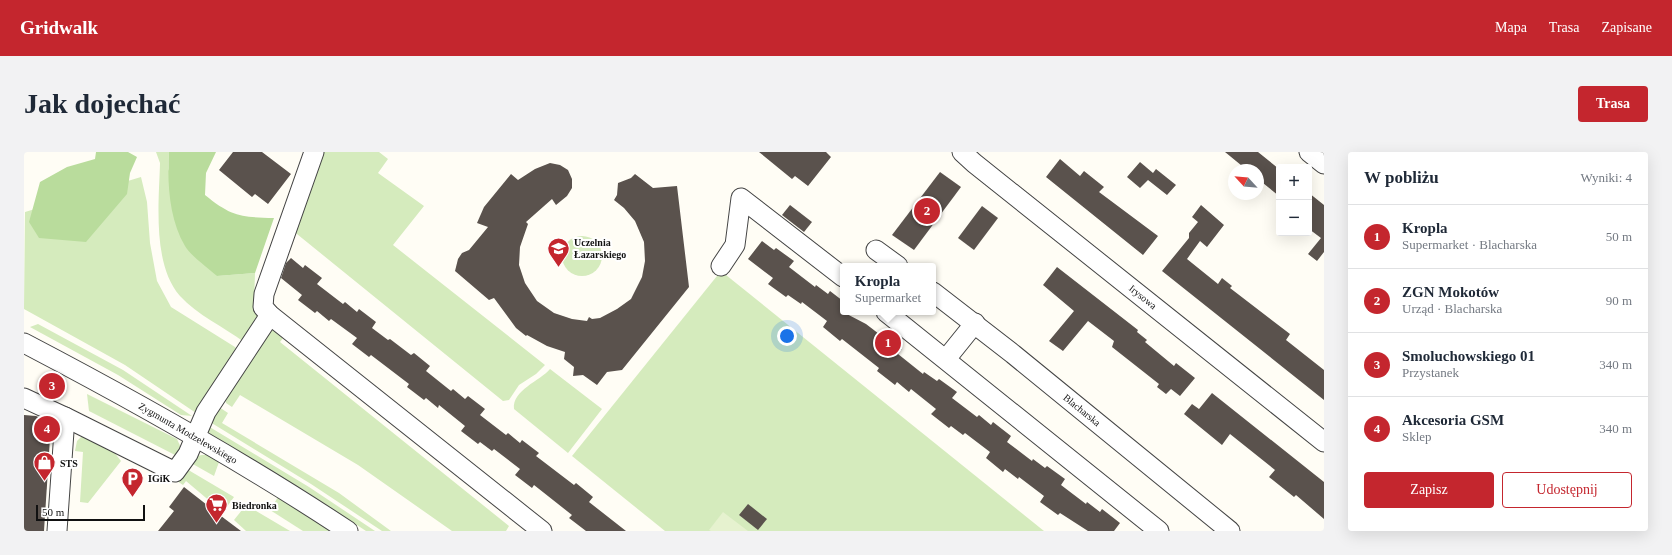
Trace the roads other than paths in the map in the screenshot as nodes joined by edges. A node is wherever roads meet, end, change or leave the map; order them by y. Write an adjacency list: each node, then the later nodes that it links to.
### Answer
1 (314, 152): 10 (street)
2 (962, 152): 18 (street, Irysowa)
3 (1309, 152): 4 (street)
4 (1324, 164)
5 (876, 250): 6 (street)
6 (894, 263)
7 (721, 266): 8 (street)
8 (840, 275)
9 (936, 294): 12 (street, Blacharska)
10 (270, 314): 17 (street); 21 (street)
11 (890, 315): 14 (street)
12 (975, 323): 14 (street); 23 (street, Blacharska)
13 (24, 343): 17 (street, Zygmunta Modzelewskiego)
14 (946, 359): 22 (street)
15 (24, 398): 16 (street)
16 (65, 418): 17 (street); 19 (street)
17 (196, 437): 20 (street, Zygmunta Modzelewskiego)
18 (1324, 442)
19 (57, 531)
20 (348, 531)
21 (542, 531)
22 (1159, 531)
23 (1230, 531)

